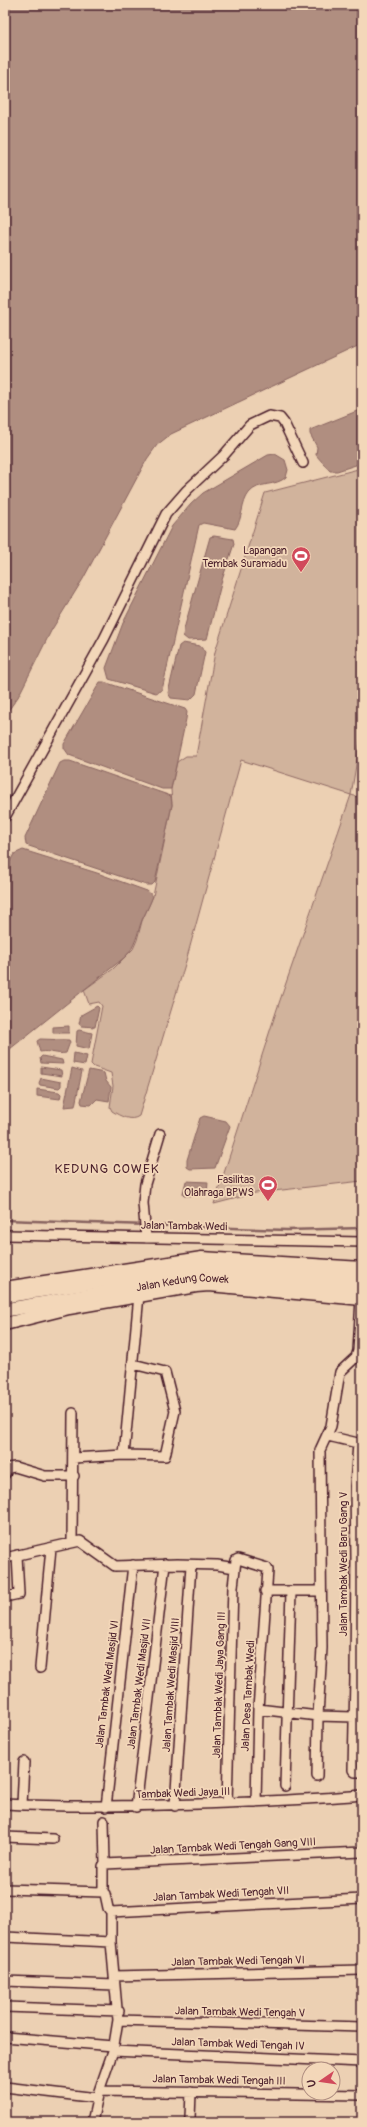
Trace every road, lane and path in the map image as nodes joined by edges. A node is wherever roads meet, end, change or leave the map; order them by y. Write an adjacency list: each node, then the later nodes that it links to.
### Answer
1 (303, 463): 2 (street)
2 (5, 817)
3 (160, 1134): 4 (street)
4 (146, 1233): 5 (street, Jalan Tambak Wedi); 6 (street, Jalan Tambak Wedi)
5 (5, 1235)
6 (362, 1242)
7 (362, 1268): 9 (main road)
8 (362, 1277): 12 (highway, Jalan Kedung Cowek)
9 (5, 1288)
10 (139, 1295): 11 (main road); 14 (main road); 15 (street)
11 (362, 1295): 13 (highway, Jalan Kedung Cowek); 17 (street)
12 (5, 1296)
13 (5, 1310)
14 (5, 1324)
15 (133, 1364): 19 (street); 19 (street)
16 (73, 1412): 20 (street)
17 (328, 1436): 18 (street); 33 (street)
18 (360, 1443): 36 (street, Jalan Tambak Wedi Baru Gang V)
19 (124, 1455): 20 (street)
20 (73, 1458): 22 (street)
21 (5, 1474): 22 (street)
22 (74, 1476): 23 (street)
23 (72, 1542): 24 (street); 29 (street)
24 (51, 1548): 25 (street); 35 (street)
25 (17, 1555): 26 (street); 34 (street)
26 (5, 1558)
27 (165, 1564): 28 (street); 29 (street); 52 (street, Jalan Tambak Wedi Masjid VII)
28 (191, 1564): 30 (street); 50 (street, Jalan Tambak Wedi Masjid VIII)
29 (133, 1565): 51 (street, Jalan Tambak Wedi Masjid VI)
30 (235, 1568): 31 (street, Jalan Desa Tambak Wedi); 47 (street, Jalan Tambak Wedi Jaya Gang III)
31 (265, 1591): 32 (street); 37 (street, Jalan Desa Tambak Wedi)
32 (291, 1591): 33 (street); 38 (street)
33 (321, 1592): 39 (street)
34 (5, 1597)
35 (40, 1668)
36 (359, 1678): 40 (street, Jalan Tambak Wedi Baru Gang V)
37 (258, 1709): 38 (street); 46 (street, Jalan Desa Tambak Wedi)
38 (288, 1712): 39 (street); 44 (street)
39 (318, 1716): 40 (street); 43 (street)
40 (354, 1717): 42 (street, Jalan Tambak Wedi Baru Gang V)
41 (24, 1762): 49 (street)
42 (362, 1772)
43 (317, 1776)
44 (286, 1786)
45 (362, 1795): 46 (street, Tambak Wedi Jaya III)
46 (256, 1802): 47 (street, Tambak Wedi Jaya III)
47 (227, 1803): 50 (street, Tambak Wedi Jaya III)
48 (5, 1804): 49 (street, Tambak Wedi Jaya III)
49 (22, 1805): 51 (street, Tambak Wedi Jaya III)
50 (175, 1806): 52 (street, Tambak Wedi Jaya III)
51 (106, 1807): 52 (street, Tambak Wedi Jaya III)
52 (136, 1807)
53 (104, 1821): 57 (street)
54 (5, 1837): 55 (street)
55 (53, 1839)
56 (362, 1852): 57 (street, Jalan Tambak Wedi Tengah Gang VIII)
57 (105, 1864): 59 (street)
58 (5, 1889): 59 (street)
59 (103, 1892): 61 (street)
60 (362, 1899): 61 (street, Jalan Tambak Wedi Tengah VII)
61 (111, 1912): 63 (street)
62 (5, 1937): 63 (street)
63 (111, 1942): 66 (street)
64 (362, 1970): 66 (street, Jalan Tambak Wedi Tengah VI)
65 (5, 1981): 66 (street, Jalan Tambak Wedi Tengah VI)
66 (115, 1981): 68 (street)
67 (5, 2007): 68 (street, Jalan Tambak Wedi Tengah V)
68 (118, 2016): 69 (street, Jalan Tambak Wedi Tengah V); 71 (street)
69 (362, 2027)
70 (5, 2037): 71 (street, Jalan Tambak Wedi Tengah IV)
71 (113, 2048): 72 (street, Jalan Tambak Wedi Tengah IV); 75 (street)
72 (362, 2062)
73 (5, 2087): 75 (street, Jalan Tambak Wedi Tengah III)
74 (191, 2092): 75 (street, Jalan Tambak Wedi Tengah III); 76 (street, Jalan Tambak Wedi Tengah III); 77 (street)
75 (98, 2094): 78 (street)
76 (362, 2095)
77 (190, 2118)
78 (92, 2122)

